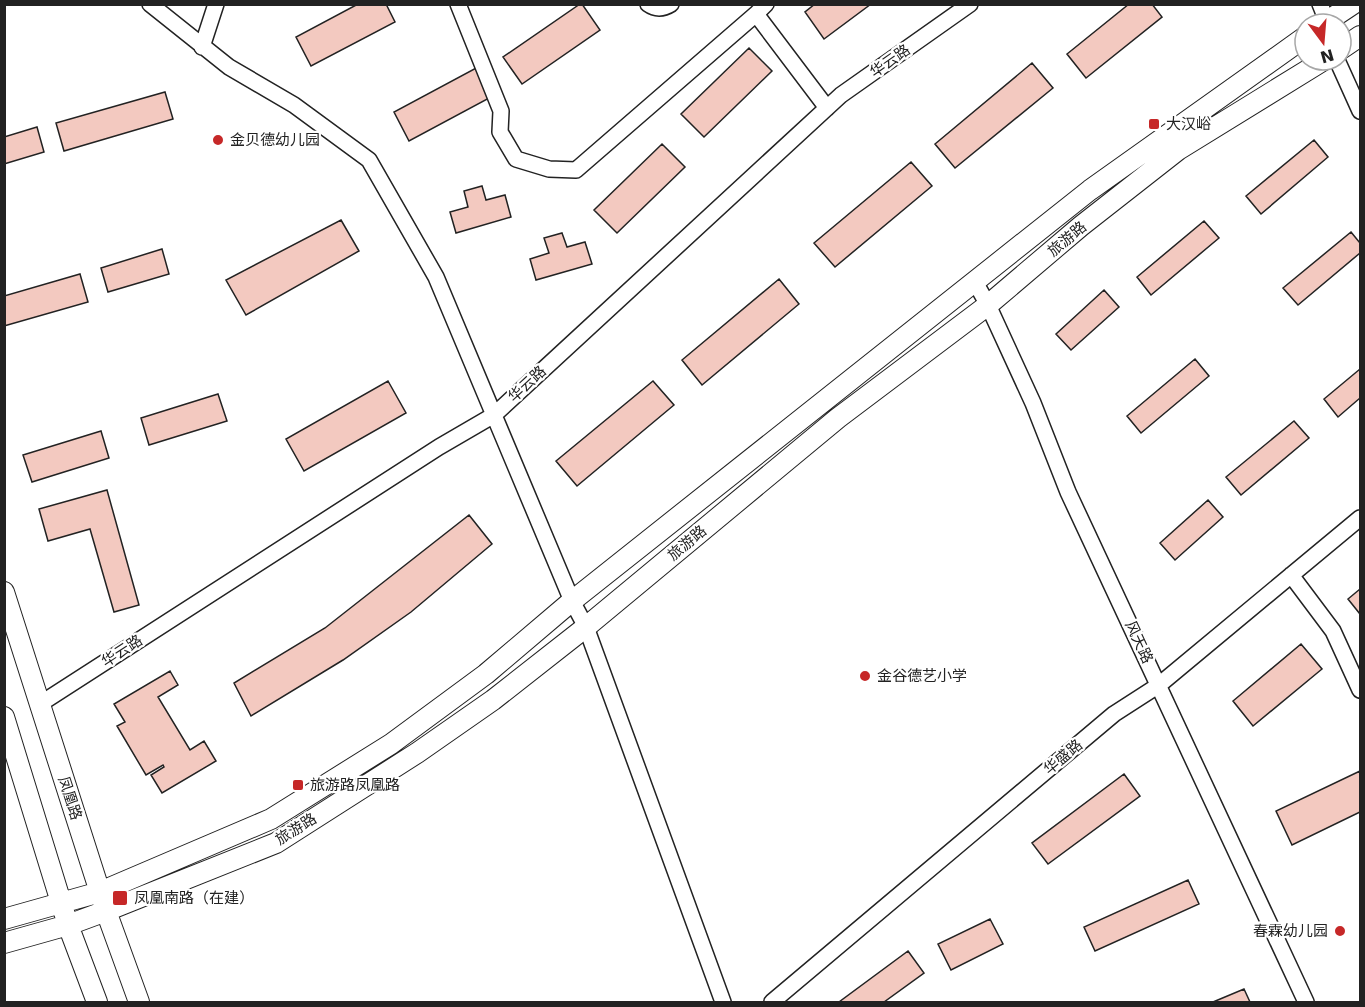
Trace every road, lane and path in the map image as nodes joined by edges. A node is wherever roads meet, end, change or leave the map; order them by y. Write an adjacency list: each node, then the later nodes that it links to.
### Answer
1 (150, 4): 11 (street)
2 (216, 4): 11 (street)
3 (458, 4): 8 (street)
4 (648, 4): 5 (street)
5 (671, 4)
6 (970, 4): 14 (street, 华云路)
7 (1353, 4): 9 (main road)
8 (761, 9): 14 (street)
9 (1337, 12)
10 (1293, 46): 16 (main road, 旅游路)
11 (202, 47): 18 (street)
12 (1305, 72): 17 (main road, 旅游路)
13 (1342, 72): 15 (street)
14 (828, 108): 18 (street, 华云路)
15 (1360, 111)
16 (975, 282): 17 (street, 风天路); 22 (main road, 旅游路)
17 (988, 305): 23 (main road, 旅游路); 24 (street, 风天路)
18 (494, 415): 22 (street); 26 (street, 华云路)
19 (1360, 518): 20 (street, 华盛路)
20 (1291, 575): 24 (street, 华盛路); 25 (street)
21 (4, 592): 26 (main road, 凤凰路)
22 (572, 601): 23 (street); 28 (main road, 旅游路)
23 (586, 627): 30 (main road, 旅游路); 36 (street)
24 (1159, 685): 37 (street, 华盛路); 38 (street, 风天路)
25 (1360, 690)
26 (40, 704): 28 (main road, 凤凰路)
27 (4, 717): 29 (main road)
28 (100, 892): 29 (main road, 旅游路); 30 (main road, 凤凰路)
29 (62, 902): 31 (main road, 旅游路); 32 (main road)
30 (106, 911): 32 (main road, 旅游路); 35 (main road, 凤凰路)
31 (4, 919)
32 (68, 925): 33 (main road, 旅游路); 34 (main road)
33 (4, 943)
34 (97, 1002)
35 (139, 1002)
36 (723, 1002)
37 (772, 1002)
38 (1306, 1002)

